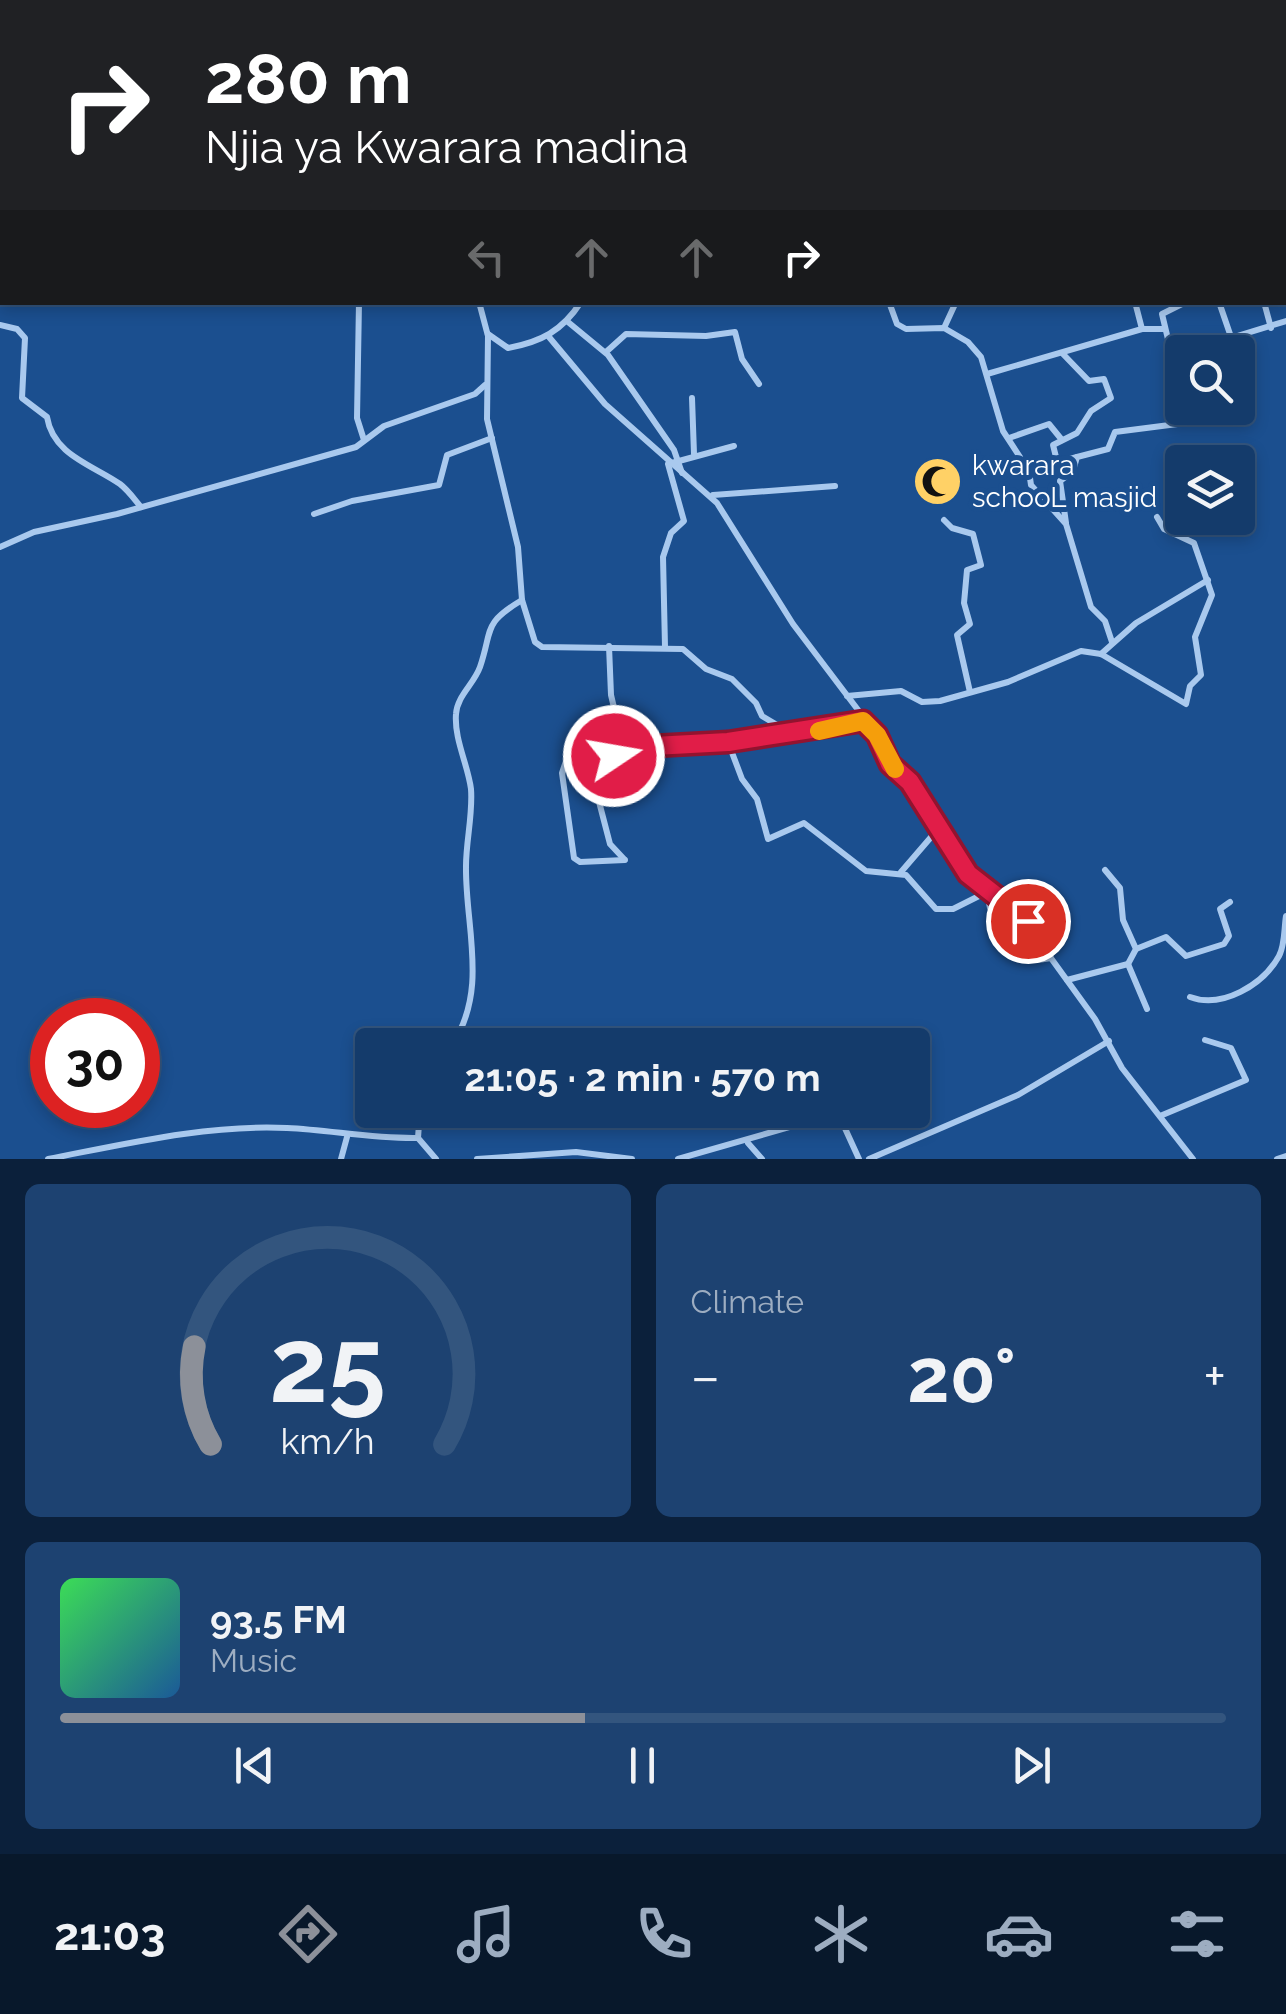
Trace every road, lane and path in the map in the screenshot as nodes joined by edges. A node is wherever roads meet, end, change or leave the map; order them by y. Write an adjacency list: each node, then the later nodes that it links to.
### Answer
1 (470, 0): 2 (street)
2 (512, 0)
3 (358, 305): 33 (street)
4 (483, 305): 22 (street)
5 (579, 305): 13 (street)
6 (890, 305): 15 (street)
7 (955, 305): 15 (street)
8 (1137, 305): 17 (street)
9 (1179, 305): 18 (street)
10 (1220, 305): 20 (street)
11 (1265, 305): 16 (street)
12 (1286, 321): 16 (street)
13 (568, 322): 23 (street); 24 (street)
14 (0, 325): 45 (street)
15 (944, 328): 26 (street)
16 (1271, 328): 21 (street)
17 (1142, 329): 18 (street); 25 (street)
18 (1164, 329): 19 (street)
19 (1166, 335)
20 (1230, 335)
21 (1240, 335)
22 (488, 336): 23 (street); 27 (street)
23 (549, 337): 40 (street)
24 (606, 352): 28 (street); 38 (street)
25 (1064, 354): 26 (street); 34 (street)
26 (987, 374): 32 (street)
27 (486, 384): 31 (street); 33 (street)
28 (759, 384)
29 (692, 398): 36 (street)
30 (1170, 425): 37 (street)
31 (492, 438): 46 (street); 52 (street)
32 (1009, 438): 34 (street); 41 (street)
33 (364, 440): 45 (street)
34 (1062, 440): 39 (street)
35 (734, 446): 36 (street)
36 (694, 454): 38 (street)
37 (1076, 457): 39 (street); 49 (street)
38 (678, 458): 40 (street); 42 (street)
39 (1057, 462): 41 (street)
40 (668, 464): 42 (street); 55 (street)
41 (1029, 472): 49 (street)
42 (682, 473): 44 (street)
43 (835, 486): 44 (street)
44 (715, 499): 58 (street)
45 (141, 507): 50 (street)
46 (314, 514)
47 (1158, 517): 51 (street)
48 (944, 520): 57 (street)
49 (1066, 524): 53 (street)
50 (0, 548)
51 (1208, 580): 53 (street); 56 (street)
52 (522, 600): 54 (street); 75 (street)
53 (1112, 642): 56 (street)
54 (609, 646): 55 (street); 62 (street)
55 (665, 648): 60 (street)
56 (1101, 654): 57 (street)
57 (970, 692): 58 (street)
58 (846, 696): 59 (street)
59 (863, 721): 60 (street); 63 (street)
60 (794, 735): 61 (street)
61 (728, 742): 62 (street); 65 (street)
62 (616, 748): 62 (street)
63 (938, 830): 65 (street); 66 (street)
64 (1105, 870): 69 (street)
65 (901, 872): 66 (street)
66 (987, 892): 70 (street); 70 (street)
67 (1230, 902): 69 (street)
68 (1286, 916): 73 (street)
69 (1136, 949): 71 (street)
70 (1052, 958): 72 (street)
71 (1128, 964): 72 (street); 74 (street)
72 (1067, 980): 77 (street)
73 (1190, 996)
74 (1148, 1009)
75 (462, 1028)
76 (1206, 1040): 78 (street)
77 (1109, 1041): 78 (street); 94 (street)
78 (1160, 1116): 95 (street)
79 (419, 1128): 81 (street)
80 (346, 1136): 81 (street); 85 (street); 86 (street)
81 (418, 1138): 87 (street)
82 (747, 1143): 83 (street); 92 (street); 93 (street)
83 (720, 1149): 90 (street); 91 (street)
84 (1286, 1156): 96 (street)
85 (48, 1159)
86 (340, 1159)
87 (436, 1159)
88 (477, 1159): 89 (street)
89 (632, 1159)
90 (678, 1159)
91 (722, 1159)
92 (762, 1159)
93 (859, 1159)
94 (869, 1159)
95 (1193, 1159)
96 (1276, 1159)

